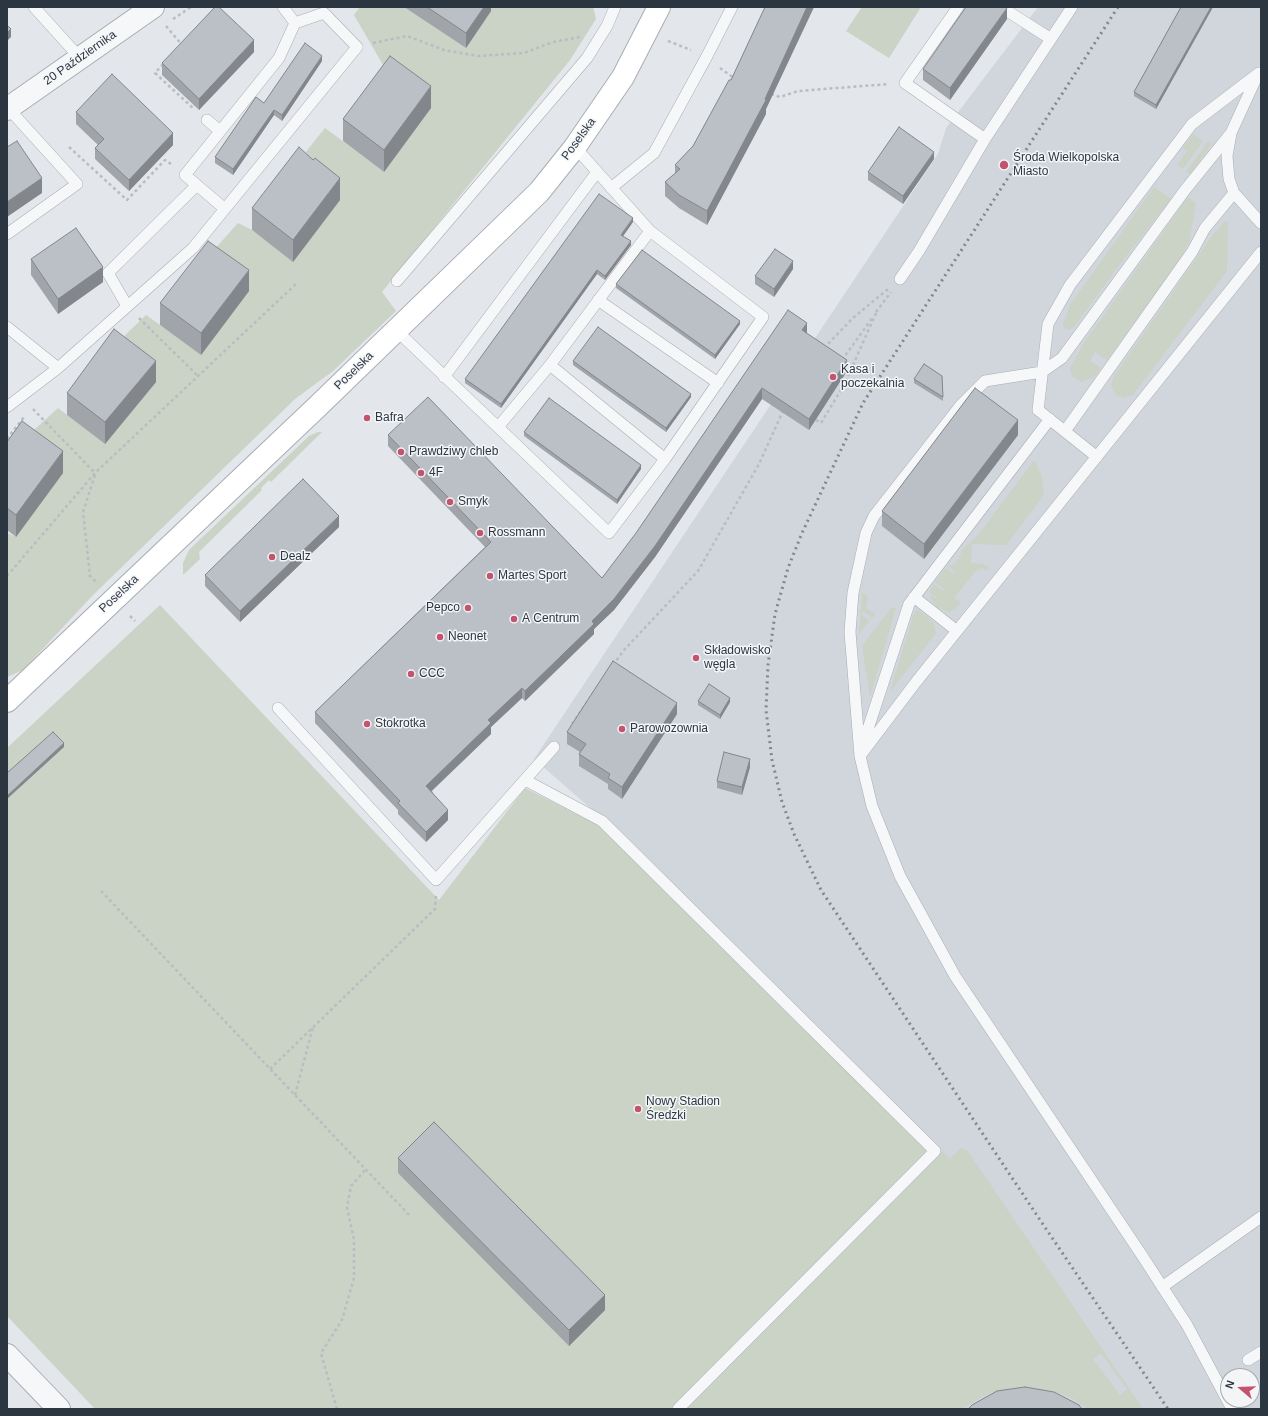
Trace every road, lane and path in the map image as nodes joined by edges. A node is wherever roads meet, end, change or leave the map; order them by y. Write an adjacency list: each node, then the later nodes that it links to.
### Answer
1 (34, 7): 16 (lane)
2 (153, 7): 16 (street, 20 Października)
3 (283, 7): 10 (lane)
4 (614, 7): 37 (lane)
5 (659, 7): 25 (street, Poselska)
6 (732, 7): 29 (lane)
7 (958, 7): 23 (lane)
8 (1001, 7): 13 (lane)
9 (1072, 7): 13 (lane)
10 (295, 23): 21 (lane); 31 (lane)
11 (165, 25): 14 (path)
12 (188, 40): 14 (path)
13 (1051, 40): 23 (lane)
14 (182, 45): 15 (path)
15 (177, 51)
16 (80, 58): 19 (street, 20 Października)
17 (166, 62): 20 (path)
18 (1260, 71): 22 (lane); 48 (lane)
19 (8, 108): 34 (lane)
20 (203, 117): 21 (lane)
21 (220, 131): 27 (lane)
22 (1231, 133): 30 (lane); 48 (lane)
23 (985, 139): 36 (lane)
24 (64, 143): 27 (path)
25 (575, 147): 26 (lane); 43 (street, Poselska)
26 (597, 172): 29 (lane); 50 (lane)
27 (187, 177): 28 (lane)
28 (197, 185): 31 (lane); 40 (lane)
29 (611, 188): 33 (lane)
30 (1234, 193): 32 (lane); 59 (lane)
31 (225, 209): 40 (lane)
32 (1261, 223)
33 (650, 230): 39 (lane); 51 (lane)
34 (7, 234)
35 (1261, 252): 61 (lane)
36 (900, 279): 41 (path); 44 (path)
37 (397, 281)
38 (297, 283): 49 (path)
39 (598, 300): 45 (lane); 51 (lane)
40 (127, 306): 47 (lane); 49 (path)
41 (877, 311): 46 (path); 57 (path)
42 (7, 327): 47 (lane)
43 (396, 330): 50 (lane); 70 (street, Poselska)
44 (819, 352)
45 (550, 365): 58 (lane); 62 (lane)
46 (839, 365)
47 (58, 368): 52 (lane)
48 (1042, 372): 56 (lane); 74 (lane)
49 (198, 375): 63 (path)
50 (444, 377): 58 (lane)
51 (718, 383): 62 (lane)
52 (20, 397): 54 (lane); 55 (path)
53 (785, 406): 68 (path)
54 (7, 407)
55 (31, 408): 60 (path); 63 (path)
56 (1050, 419): 59 (lane); 66 (lane)
57 (816, 420)
58 (498, 427): 62 (lane)
59 (1065, 431): 61 (lane)
60 (7, 439)
61 (1097, 456): 67 (lane)
62 (665, 459)
63 (95, 473): 64 (path); 65 (path)
64 (7, 576)
65 (90, 576)
66 (914, 597): 67 (lane); 74 (lane)
67 (957, 631): 74 (lane)
68 (611, 668)
69 (598, 685): 72 (path)
70 (7, 701)
71 (278, 708): 76 (lane)
72 (570, 728)
73 (554, 747): 75 (lane)
74 (860, 756): 84 (lane)
75 (525, 780): 76 (lane); 90 (lane)
76 (436, 880): 78 (path)
77 (101, 891): 79 (path)
78 (313, 1027): 79 (path); 80 (path)
79 (270, 1069): 80 (path)
80 (295, 1095): 81 (path)
81 (366, 1169): 82 (path); 89 (path)
82 (410, 1216)
83 (1261, 1217): 84 (lane)
84 (1162, 1287): 91 (lane)
85 (1261, 1352): 87 (lane)
86 (7, 1355): 88 (street)
87 (1248, 1360)
88 (58, 1409)
89 (337, 1409)
90 (678, 1409)
91 (1232, 1409)

